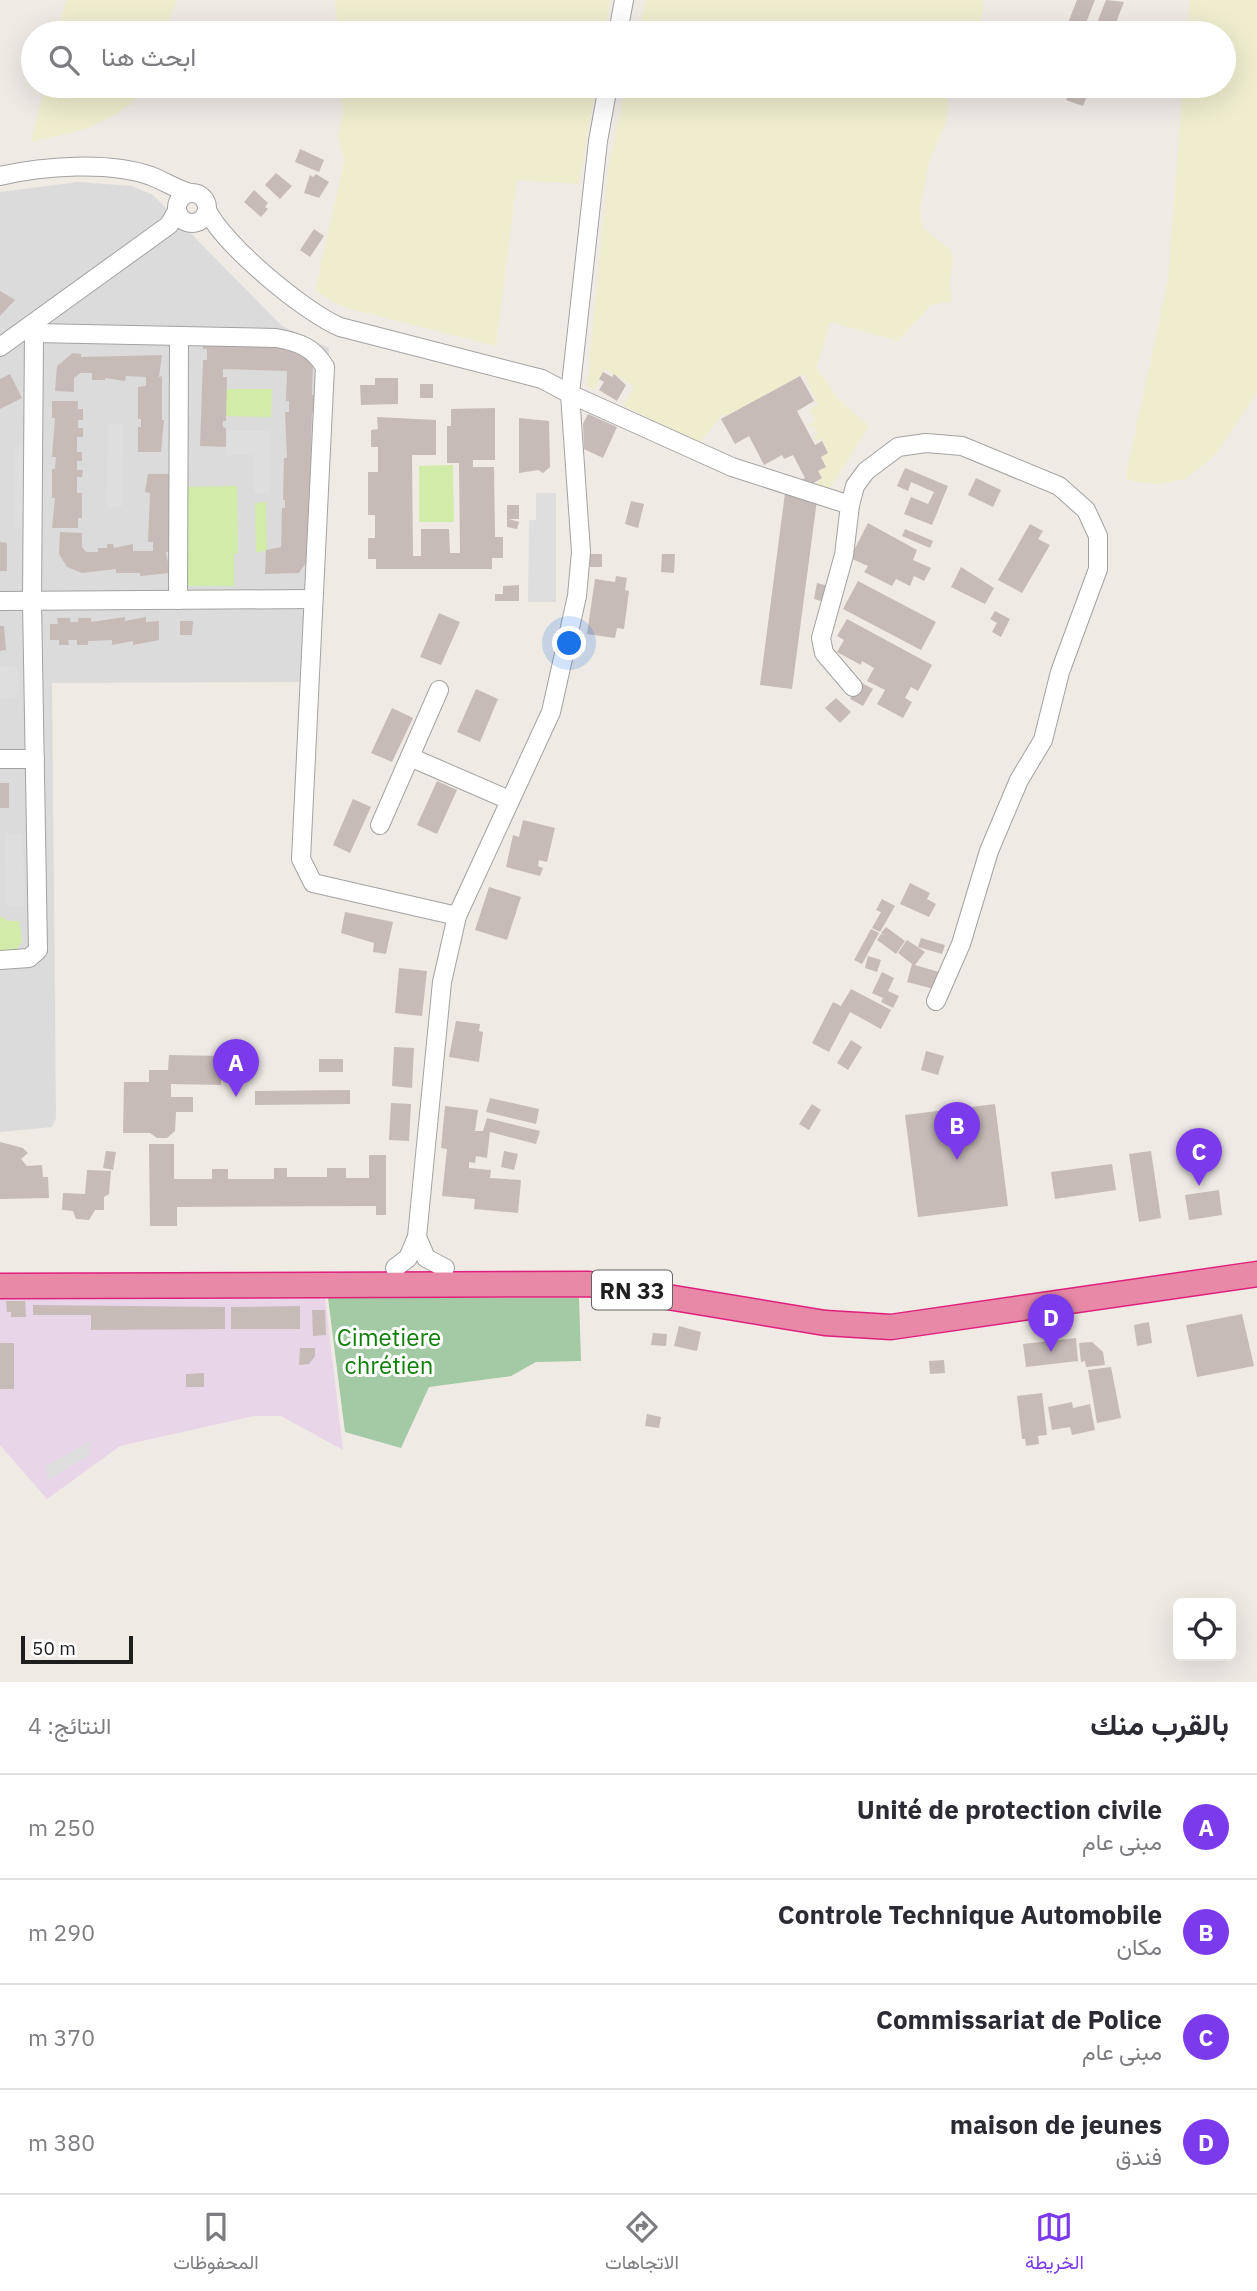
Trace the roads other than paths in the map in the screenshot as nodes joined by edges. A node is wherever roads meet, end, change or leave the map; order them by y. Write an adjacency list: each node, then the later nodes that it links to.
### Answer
1 (624, 0): 2 (street)
2 (620, 21)
3 (606, 98): 14 (street)
4 (0, 176): 5 (street)
5 (168, 185): 6 (street); 8 (street)
6 (190, 193): 7 (street); 8 (street)
7 (207, 210): 9 (street); 10 (street)
8 (175, 214): 9 (street); 11 (street)
9 (194, 223): 10 (street)
10 (216, 228): 14 (street)
11 (34, 329): 12 (street); 13 (street); 19 (street)
12 (179, 336): 16 (street); 17 (street)
13 (0, 347)
14 (570, 394): 15 (street); 25 (street)
15 (850, 505): 20 (street); 29 (street)
16 (313, 599): 17 (street); 27 (street)
17 (177, 600): 19 (street)
18 (0, 601): 19 (street)
19 (33, 601): 24 (street)
20 (853, 687)
21 (439, 690): 22 (street)
22 (410, 757): 25 (street); 26 (street)
23 (0, 759): 24 (street)
24 (35, 759): 28 (street)
25 (509, 800): 27 (street)
26 (380, 825)
27 (457, 916): 30 (street)
28 (0, 960)
29 (936, 1001)
30 (417, 1237): 32 (street); 33 (street)
31 (1257, 1261): 33 (highway, RN 33)
32 (395, 1268): 33 (highway, RN 33); 34 (highway, RN 33)
33 (445, 1268)
34 (0, 1270)
35 (1257, 1274): 36 (highway, RN 33)
36 (0, 1286)

